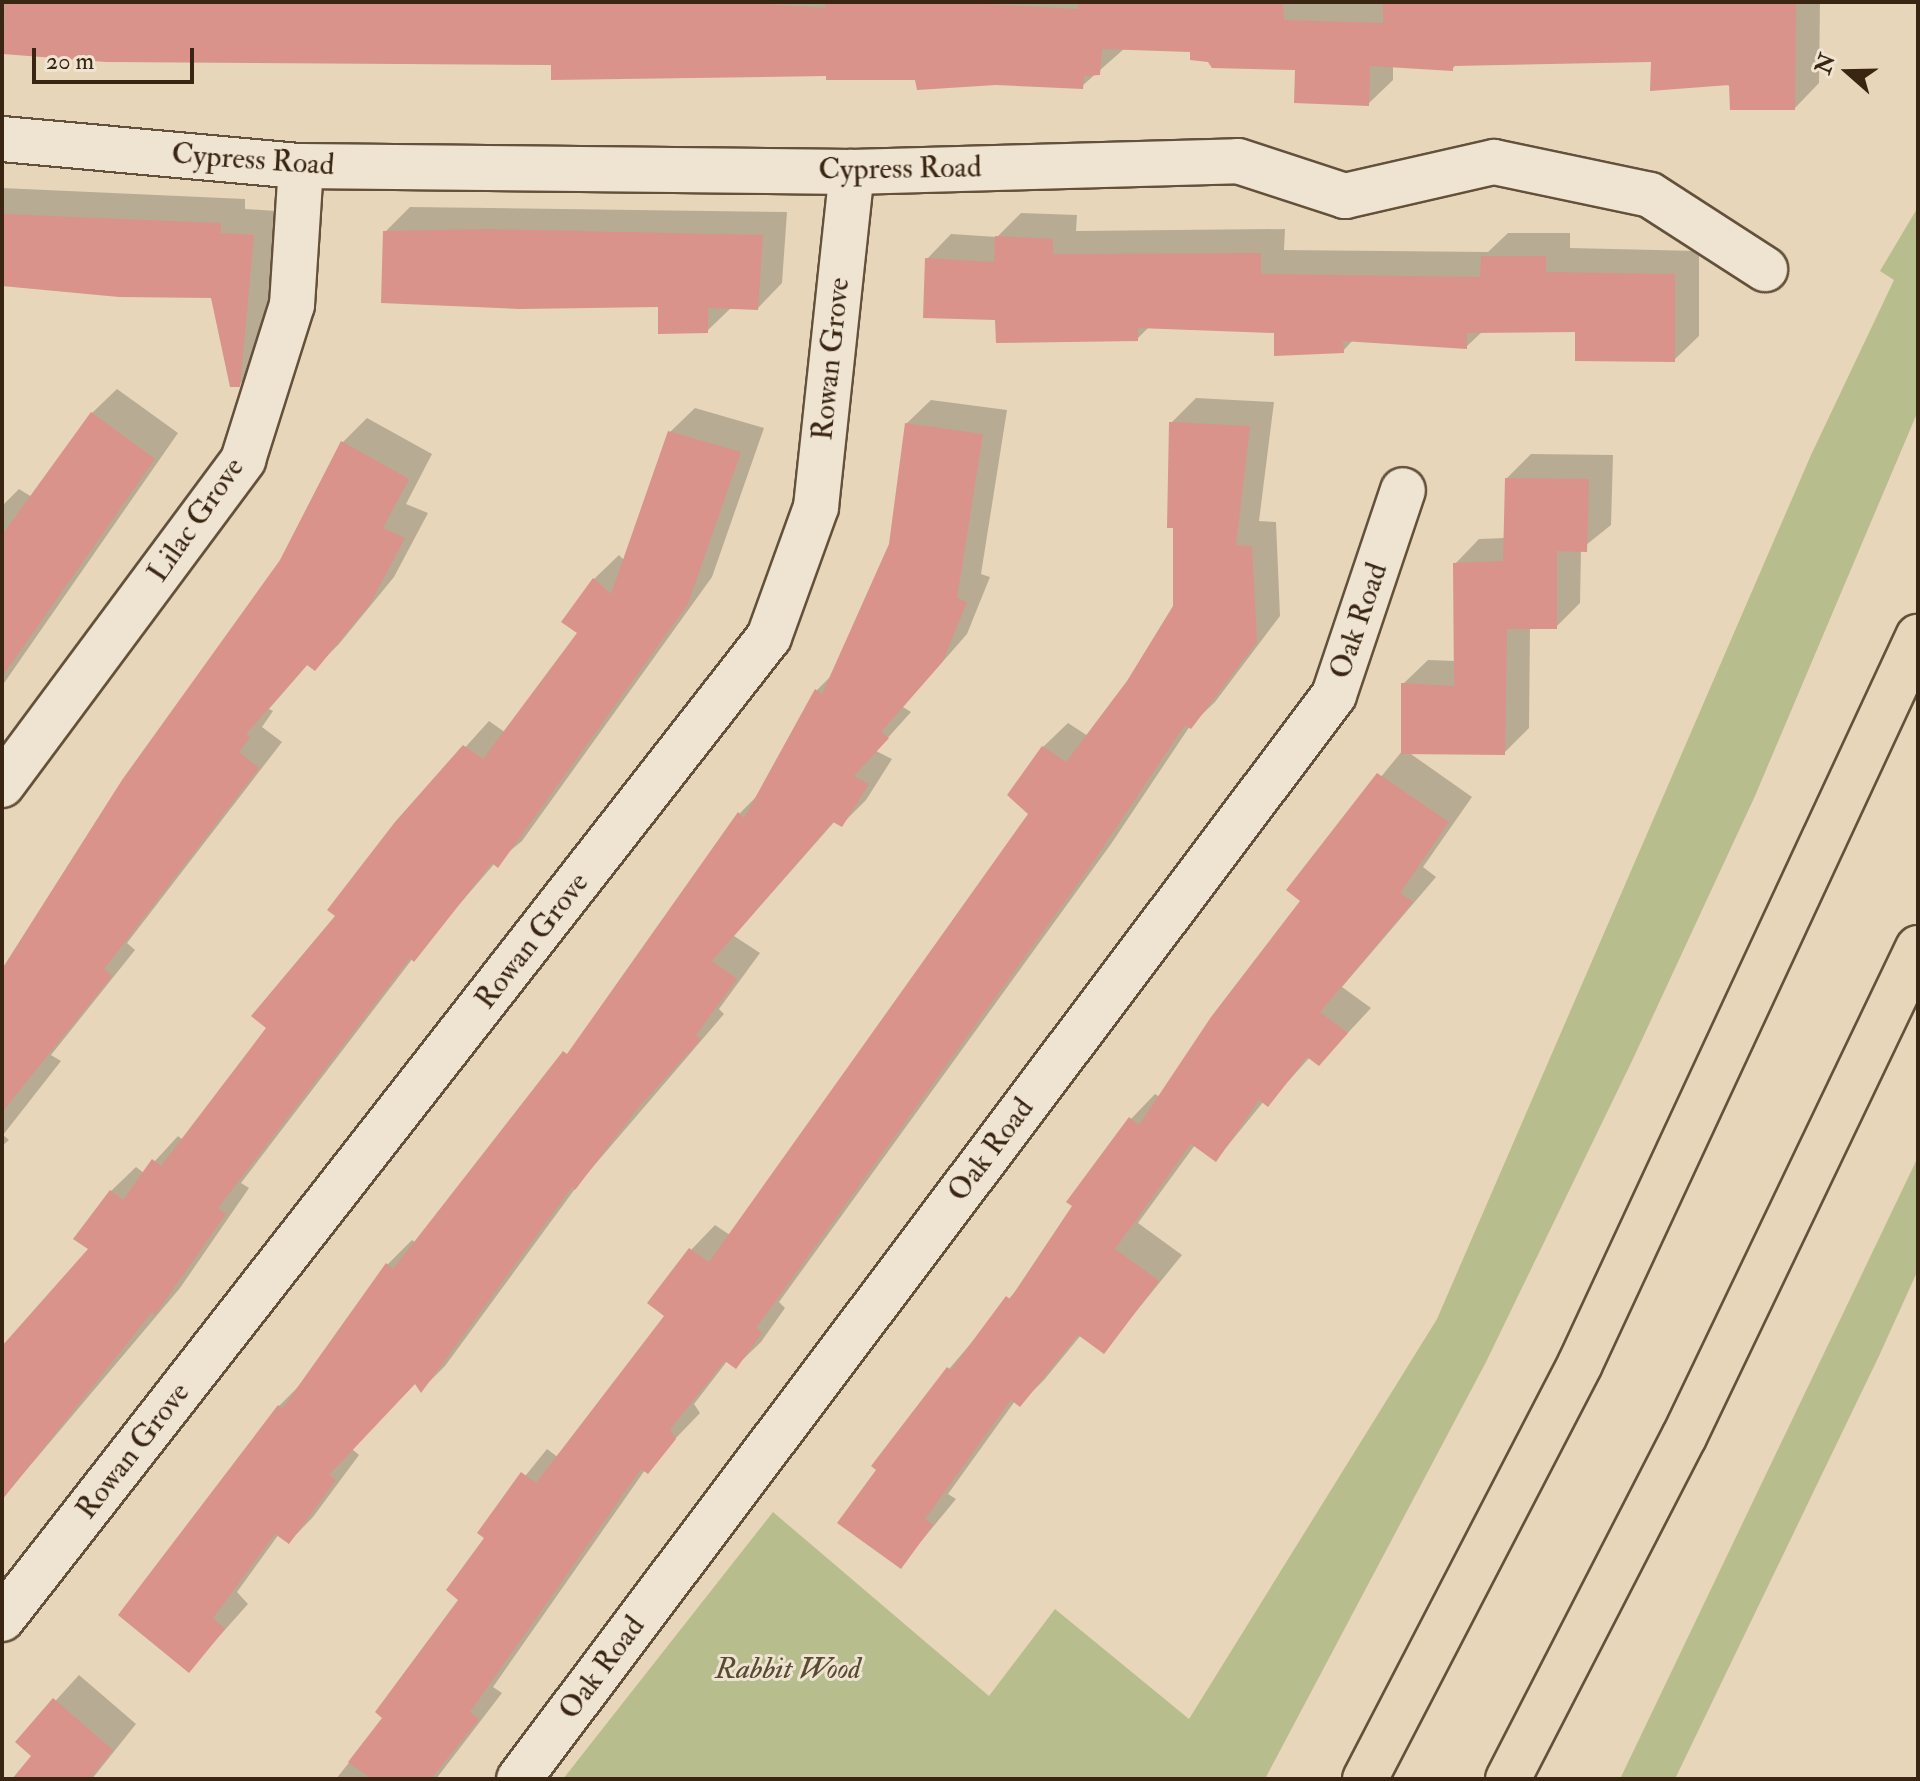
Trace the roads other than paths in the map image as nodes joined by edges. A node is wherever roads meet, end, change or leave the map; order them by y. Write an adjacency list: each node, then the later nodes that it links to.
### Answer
1 (2, 139): 2 (street, Cypress Road)
2 (301, 166): 3 (street, Cypress Road); 7 (street, Lilac Grove)
3 (852, 172): 4 (street, Cypress Road); 9 (street, Rowan Grove)
4 (1765, 269)
5 (1403, 490): 10 (street, Oak Road)
6 (1918, 637): 11 (highway)
7 (2, 785)
8 (1918, 948): 12 (highway)
9 (2, 1619)
10 (519, 1779)
11 (1365, 1779)
12 (1508, 1779)

